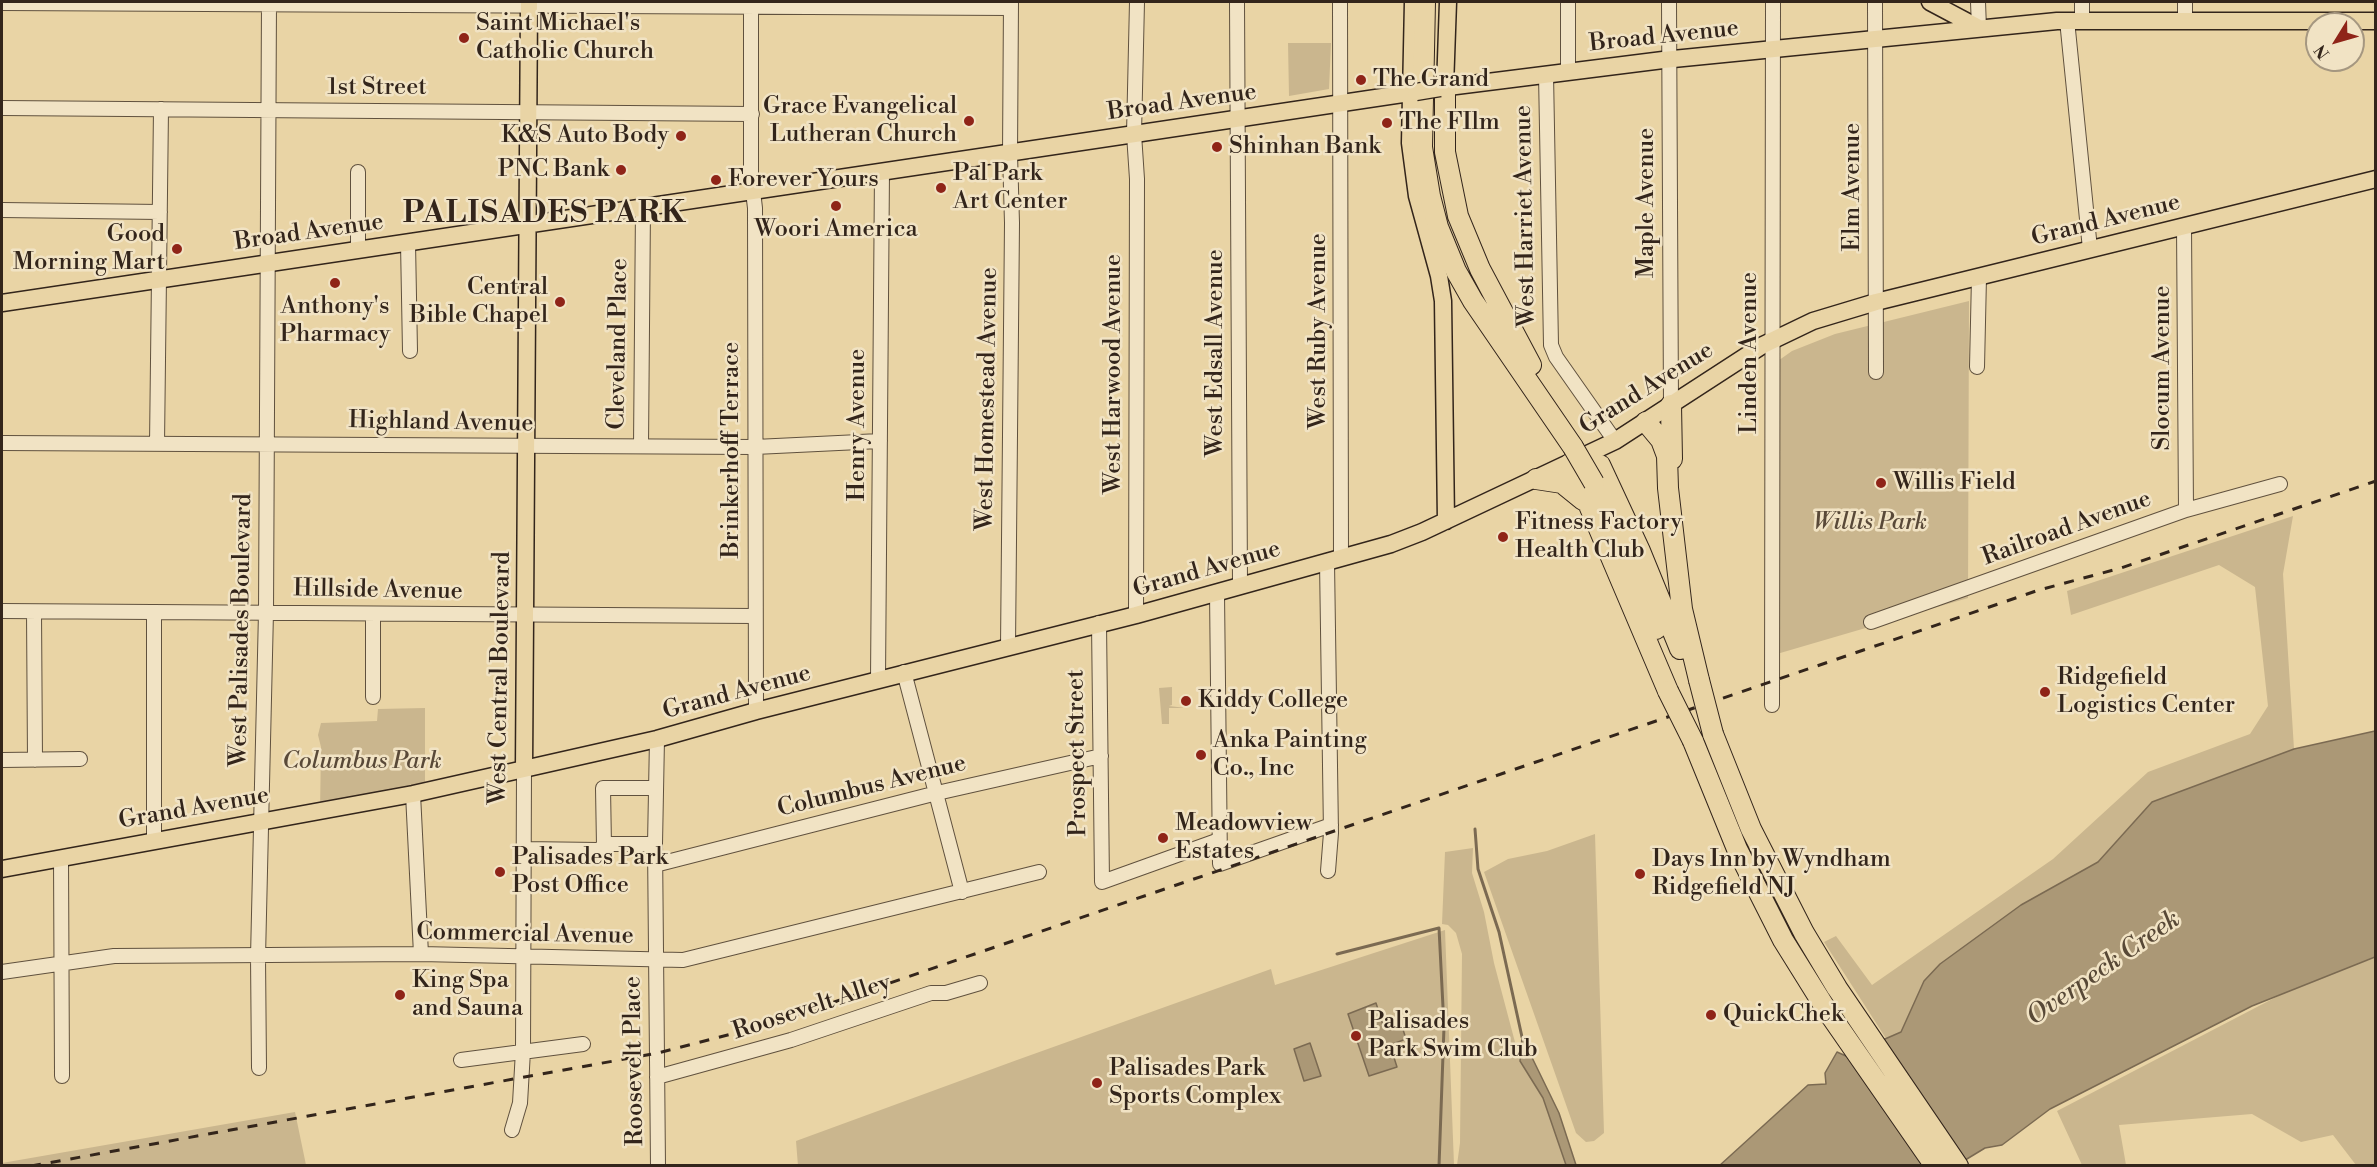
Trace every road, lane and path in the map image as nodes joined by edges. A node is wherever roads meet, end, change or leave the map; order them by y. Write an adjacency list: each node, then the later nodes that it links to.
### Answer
1 (1137, 2): 39 (street, West Harwood Avenue)
2 (1237, 2): 38 (street, West Edsall Avenue)
3 (1340, 2): 32 (street, West Ruby Avenue)
4 (1413, 2): 31 (main road)
5 (1425, 2): 63 (highway)
6 (1437, 2): 63 (highway)
7 (1448, 2): 30 (main road)
8 (1568, 2): 28 (street)
9 (1669, 2): 27 (street, Maple Avenue)
10 (1773, 2): 26 (street, Linden Avenue)
11 (1875, 2): 25 (street, Elm Avenue)
12 (1930, 2): 24 (main road)
13 (1978, 2): 24 (street)
14 (2082, 2): 21 (street)
15 (2185, 2): 22 (street)
16 (2, 3): 18 (street)
17 (529, 3): 18 (street); 20 (street); 36 (main road, West Central Boulevard)
18 (268, 4): 35 (street, West Palisades Boulevard)
19 (1011, 4): 20 (street); 40 (street, West Homestead Avenue)
20 (751, 5): 37 (street, Brinkerhoff Terrace)
21 (2074, 20): 22 (main road, Broad Avenue); 24 (main road, Broad Avenue); 52 (street)
22 (2185, 20): 23 (main road, Broad Avenue)
23 (2376, 21)
24 (1979, 28): 25 (main road, Broad Avenue)
25 (1875, 40): 26 (main road, Broad Avenue); 57 (street, Elm Avenue)
26 (1773, 50): 27 (main road, Broad Avenue); 59 (street, Linden Avenue)
27 (1670, 59): 28 (main road, Broad Avenue); 64 (street, Maple Avenue)
28 (1568, 71): 29 (main road, Broad Avenue)
29 (1546, 74): 30 (main road, Broad Avenue); 67 (street, West Harriet Avenue)
30 (1443, 87): 31 (main road, Broad Avenue, bridge); 63 (highway)
31 (1413, 93): 32 (main road, Broad Avenue); 51 (main road)
32 (1340, 104): 38 (main road, Broad Avenue); 81 (street, West Ruby Avenue)
33 (2, 108): 34 (street, 1st Street)
34 (161, 109): 35 (street, 1st Street); 47 (street)
35 (268, 110): 36 (street, 1st Street); 54 (street, West Palisades Boulevard)
36 (528, 111): 37 (street, 1st Street); 48 (main road, West Central Boulevard)
37 (752, 114): 44 (street, Brinkerhoff Terrace)
38 (1237, 120): 39 (main road, Broad Avenue); 82 (street, West Edsall Avenue)
39 (1134, 134): 40 (main road, Broad Avenue); 90 (street, West Harwood Avenue)
40 (1010, 154): 41 (main road, Broad Avenue); 94 (street, West Homestead Avenue)
41 (882, 171): 44 (main road, Broad Avenue); 66 (street, Henry Avenue)
42 (358, 172): 53 (street)
43 (2376, 179): 49 (main road, Grand Avenue)
44 (753, 190): 45 (main road, Broad Avenue); 73 (street, Brinkerhoff Terrace)
45 (643, 207): 48 (main road, Broad Avenue); 72 (street, Cleveland Place)
46 (2, 210): 47 (street)
47 (160, 212): 56 (street)
48 (528, 225): 50 (main road, Broad Avenue); 71 (main road, West Central Boulevard)
49 (2184, 226): 52 (main road, Grand Avenue); 78 (street, Slocum Avenue)
50 (408, 243): 53 (main road, Broad Avenue); 60 (street)
51 (1431, 243): 63 (highway); 80 (main road)
52 (2090, 249): 55 (main road, Grand Avenue)
53 (358, 250): 54 (main road, Broad Avenue)
54 (267, 264): 56 (main road, Broad Avenue); 70 (street, West Palisades Boulevard)
55 (1979, 277): 57 (main road, Grand Avenue); 61 (street)
56 (159, 280): 58 (main road, Broad Avenue); 69 (street)
57 (1876, 302): 59 (main road, Grand Avenue); 62 (street, Elm Avenue)
58 (2, 303)
59 (1773, 339): 64 (main road, Grand Avenue); 99 (street, Linden Avenue)
60 (410, 351)
61 (1977, 367)
62 (1876, 372)
63 (1529, 373): 74 (highway)
64 (1671, 405): 65 (main road, Grand Avenue); 79 (highway)
65 (1646, 422): 67 (main road, Grand Avenue); 79 (highway)
66 (880, 441): 73 (street, Highland Avenue); 96 (street, Henry Avenue)
67 (1615, 441): 74 (main road, Grand Avenue)
68 (2, 443): 69 (street, Highland Avenue)
69 (157, 444): 70 (street, Highland Avenue)
70 (266, 444): 71 (street, Highland Avenue); 87 (street, West Palisades Boulevard)
71 (527, 446): 72 (street, Highland Avenue); 89 (main road, West Central Boulevard)
72 (640, 446): 73 (street, Highland Avenue)
73 (755, 447): 91 (street, Brinkerhoff Terrace)
74 (1576, 450): 75 (main road, Grand Avenue); 77 (highway); 97 (highway, bridge)
75 (1536, 479): 77 (highway); 80 (main road, Grand Avenue)
76 (2280, 484): 78 (street, Railroad Avenue)
77 (1587, 505): 97 (highway)
78 (2186, 510): 92 (street, Railroad Avenue)
79 (1671, 516): 97 (highway)
80 (1446, 521): 81 (main road, Grand Avenue)
81 (1334, 560): 82 (main road, Grand Avenue); 111 (street, West Ruby Avenue)
82 (1240, 585): 83 (main road, Grand Avenue)
83 (1217, 593): 90 (main road, Grand Avenue); 113 (street)
84 (2, 612): 85 (street, Hillside Avenue)
85 (34, 612): 86 (street, Hillside Avenue); 105 (street)
86 (154, 612): 87 (street, Hillside Avenue); 112 (street)
87 (266, 612): 88 (street, Hillside Avenue); 110 (street, West Palisades Boulevard)
88 (373, 614): 89 (street, Hillside Avenue); 98 (street)
89 (526, 614): 91 (street, Hillside Avenue); 106 (main road, West Central Boulevard)
90 (1136, 615): 93 (main road, Grand Avenue)
91 (754, 616): 100 (street, Brinkerhoff Terrace)
92 (1871, 622)
93 (1099, 623): 94 (main road, Grand Avenue); 102 (street, Prospect Street)
94 (1008, 646): 95 (main road, Grand Avenue)
95 (904, 672): 96 (main road, Grand Avenue); 108 (street)
96 (878, 679): 100 (main road, Grand Avenue)
97 (1684, 685): 138 (highway, bridge); 139 (highway, bridge)
98 (373, 697)
99 (1772, 705)
100 (756, 711): 101 (main road, Grand Avenue)
101 (657, 739): 106 (main road, Grand Avenue); 107 (street, Roosevelt Place)
102 (1101, 756): 108 (street, Columbus Avenue); 113 (street, Prospect Street)
103 (80, 759): 105 (street)
104 (2, 760): 105 (street)
105 (35, 760)
106 (524, 769): 109 (main road, Grand Avenue); 116 (street, West Central Boulevard)
107 (656, 788): 114 (street, Roosevelt Place); 115 (street)
108 (937, 793): 118 (street, Columbus Avenue); 122 (street)
109 (413, 794): 110 (main road, Grand Avenue); 123 (street)
110 (263, 821): 112 (main road, Grand Avenue); 125 (street, West Palisades Boulevard)
111 (1331, 825): 113 (street); 120 (street, West Ruby Avenue)
112 (154, 840): 117 (main road, Grand Avenue)
113 (1219, 840)
114 (655, 844): 115 (street); 118 (street, Roosevelt Place)
115 (604, 846): 116 (street)
116 (523, 849): 124 (street, West Central Boulevard)
117 (62, 858): 119 (main road, Grand Avenue); 127 (street)
118 (655, 865): 126 (street, Roosevelt Place)
119 (2, 869)
120 (1328, 871)
121 (1039, 872): 122 (street, Commercial Avenue)
122 (962, 892): 126 (street, Commercial Avenue)
123 (422, 954): 124 (street, Commercial Avenue); 125 (street, Commercial Avenue)
124 (523, 956): 126 (street, Commercial Avenue); 131 (street, West Central Boulevard)
125 (258, 957): 127 (street, Commercial Avenue); 133 (street, West Palisades Boulevard)
126 (656, 961): 135 (street, Roosevelt Place)
127 (60, 964): 128 (street, Commercial Avenue); 134 (street)
128 (2, 972)
129 (980, 983): 135 (street, Roosevelt Alley)
130 (583, 1044): 131 (street)
131 (523, 1051): 132 (street); 136 (street, West Central Boulevard)
132 (461, 1060)
133 (259, 1068)
134 (62, 1076)
135 (657, 1077): 137 (street, Roosevelt Place)
136 (512, 1130)
137 (658, 1166)
138 (1934, 1166)
139 (1958, 1166)

